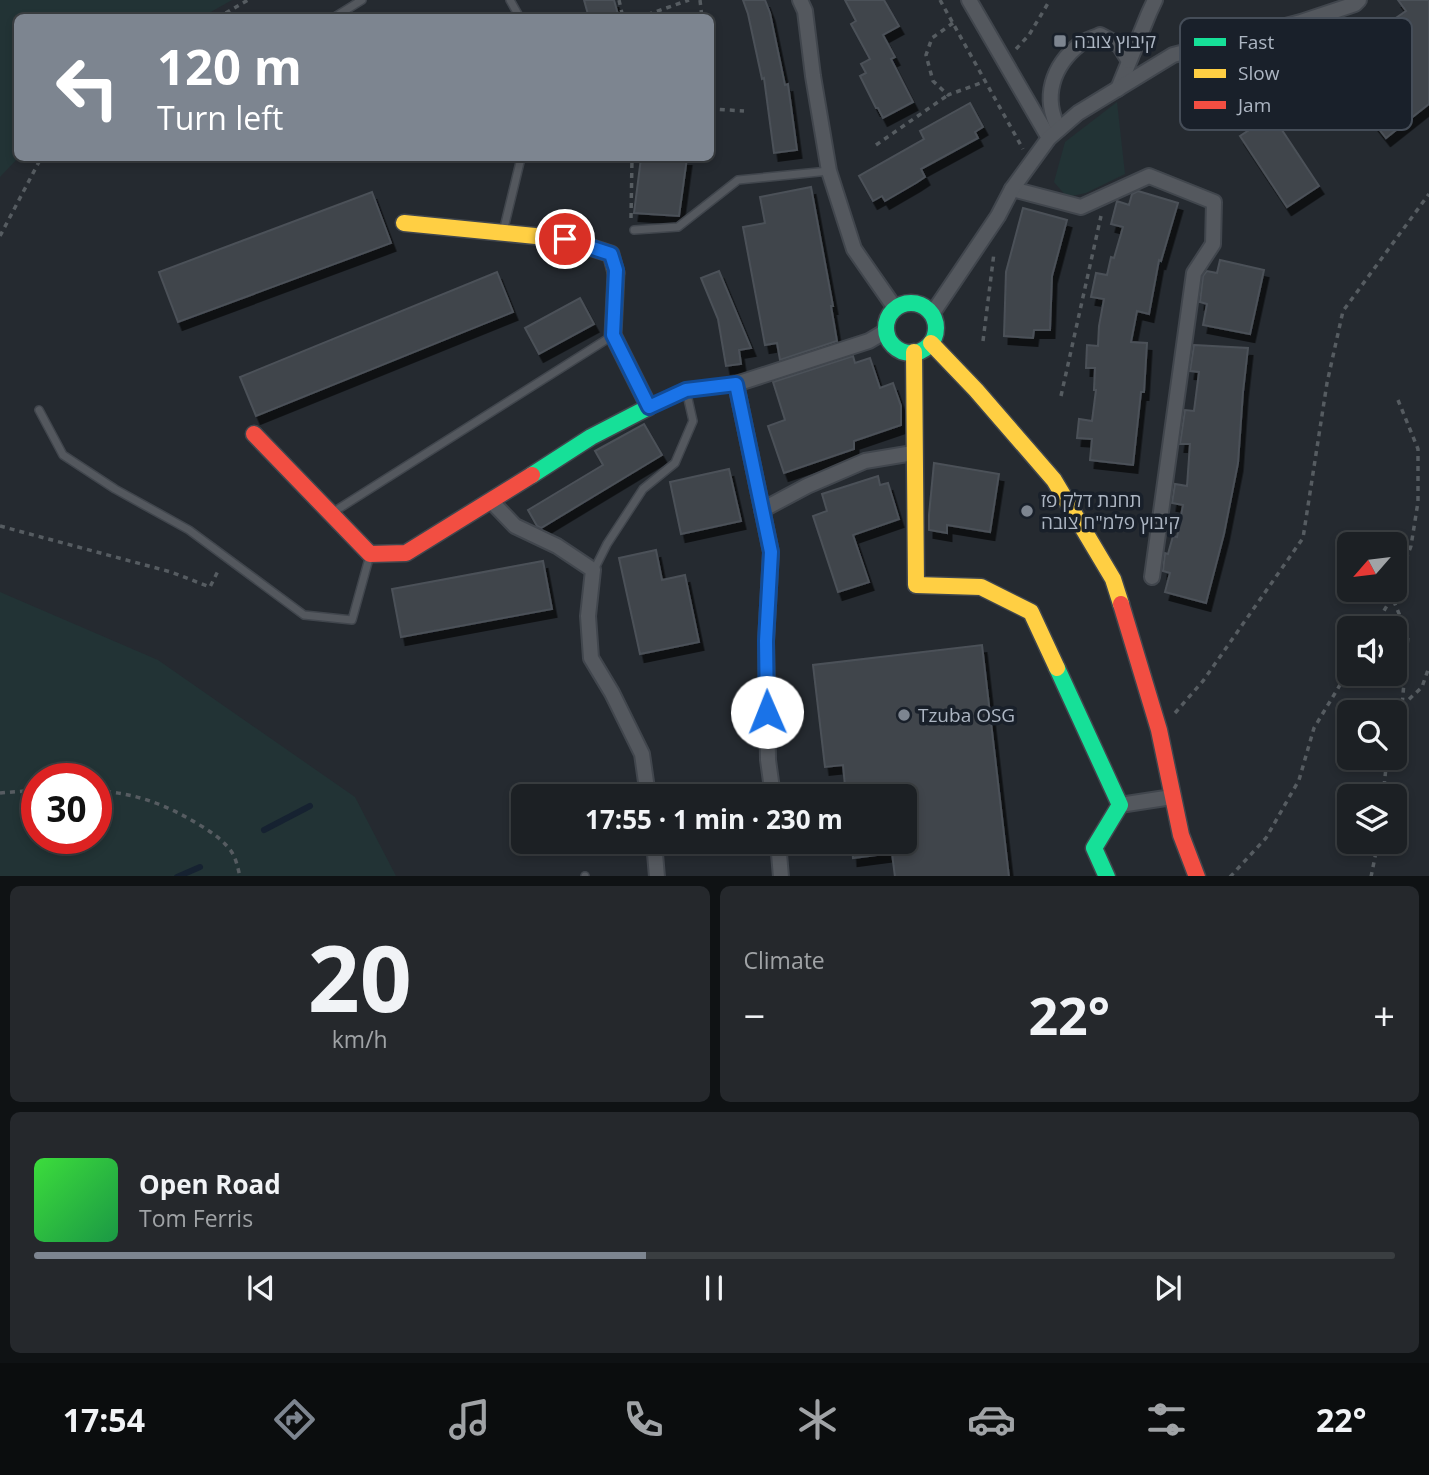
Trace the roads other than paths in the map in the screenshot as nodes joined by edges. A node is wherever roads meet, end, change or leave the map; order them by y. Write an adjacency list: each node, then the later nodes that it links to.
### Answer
1 (362, 0): 7 (lane)
2 (800, 0): 14 (street)
3 (969, 0): 12 (street)
4 (1140, 0): 6 (street)
5 (1359, 0): 8 (street)
6 (1152, 7): 10 (street)
7 (339, 14)
8 (1313, 18)
9 (1180, 53): 11 (street)
10 (1129, 61): 11 (street); 12 (street)
11 (1118, 89): 12 (street)
12 (1054, 134): 15 (street)
13 (520, 161): 18 (lane)
14 (829, 171): 17 (lane); 19 (street)
15 (1012, 189): 20 (street); 36 (street)
16 (404, 222): 18 (street)
17 (634, 230)
18 (503, 232): 22 (street)
19 (895, 308): 20 (street); 21 (street)
20 (932, 314): 23 (street)
21 (886, 331): 24 (street); 25 (street)
22 (613, 335): 27 (street); 33 (lane)
23 (930, 342): 24 (street); 39 (street)
24 (914, 352): 30 (street)
25 (736, 384): 26 (lane); 32 (street)
26 (686, 390): 27 (lane); 35 (lane)
27 (649, 407): 31 (street)
28 (39, 410): 34 (lane)
29 (254, 434): 33 (street)
30 (914, 453): 32 (street); 40 (street)
31 (491, 501): 34 (street); 35 (street)
32 (762, 510): 38 (street)
33 (331, 514): 34 (street)
34 (370, 554)
35 (593, 570): 37 (street)
36 (1152, 577)
37 (646, 784)
38 (771, 784)
39 (1172, 797): 40 (street); 46 (street)
40 (1121, 805): 45 (street)
41 (655, 854): 43 (street)
42 (779, 854): 44 (street)
43 (657, 876)
44 (782, 876)
45 (1107, 876)
46 (1197, 876)

